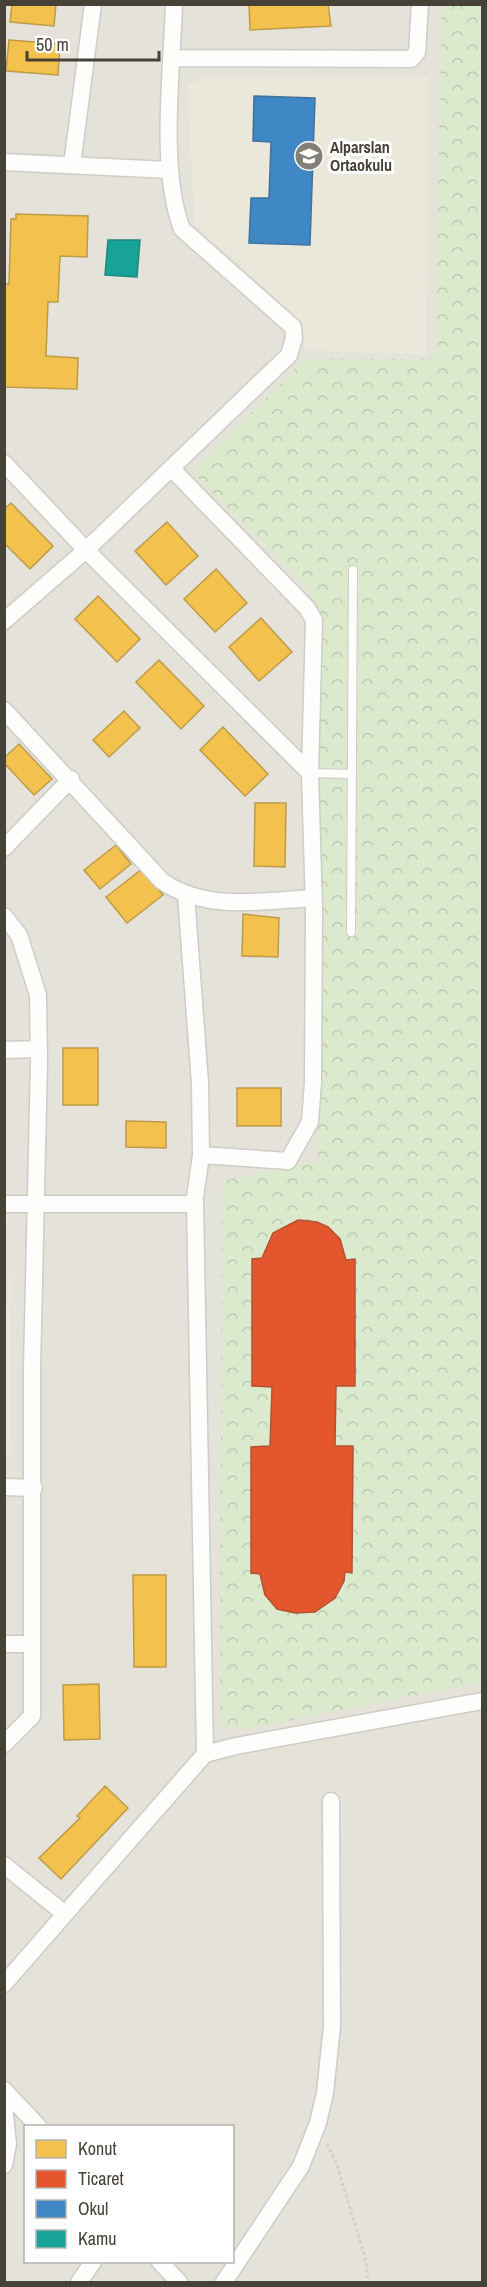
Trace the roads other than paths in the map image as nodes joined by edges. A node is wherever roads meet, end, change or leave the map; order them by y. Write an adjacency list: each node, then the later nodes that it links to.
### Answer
1 (93, 4): 6 (street)
2 (174, 4): 4 (street)
3 (420, 4): 4 (street)
4 (172, 58): 7 (street)
5 (4, 162): 6 (street)
6 (72, 165): 7 (street)
7 (169, 170): 9 (street)
8 (4, 463): 10 (street)
9 (171, 468): 10 (street); 14 (street)
10 (86, 550): 12 (street); 14 (street)
11 (353, 570): 15 (lane)
12 (4, 621)
13 (4, 710): 16 (street)
14 (310, 773): 15 (lane); 19 (street)
15 (352, 774): 21 (lane)
16 (71, 779): 17 (street); 18 (street)
17 (4, 848)
18 (186, 895): 19 (street); 24 (street)
19 (313, 898): 24 (street)
20 (4, 916): 22 (street)
21 (351, 932)
22 (39, 1049): 23 (street); 27 (street)
23 (4, 1050)
24 (201, 1155): 25 (street)
25 (195, 1201): 27 (street); 34 (street)
26 (4, 1204): 27 (street)
27 (35, 1204): 29 (street)
28 (4, 1487): 29 (street)
29 (33, 1488): 31 (street)
30 (4, 1644): 31 (street)
31 (32, 1644): 33 (street)
32 (483, 1701): 34 (street)
33 (4, 1744)
34 (205, 1754): 37 (street)
35 (331, 1801): 47 (street)
36 (4, 1865): 37 (street)
37 (65, 1914): 38 (street)
38 (4, 1984)
39 (4, 2090): 41 (street)
40 (4, 2105): 42 (street)
41 (36, 2125)
42 (4, 2165)
43 (92, 2263): 45 (street)
44 (161, 2263): 46 (street)
45 (79, 2283)
46 (179, 2283)
47 (224, 2283)

